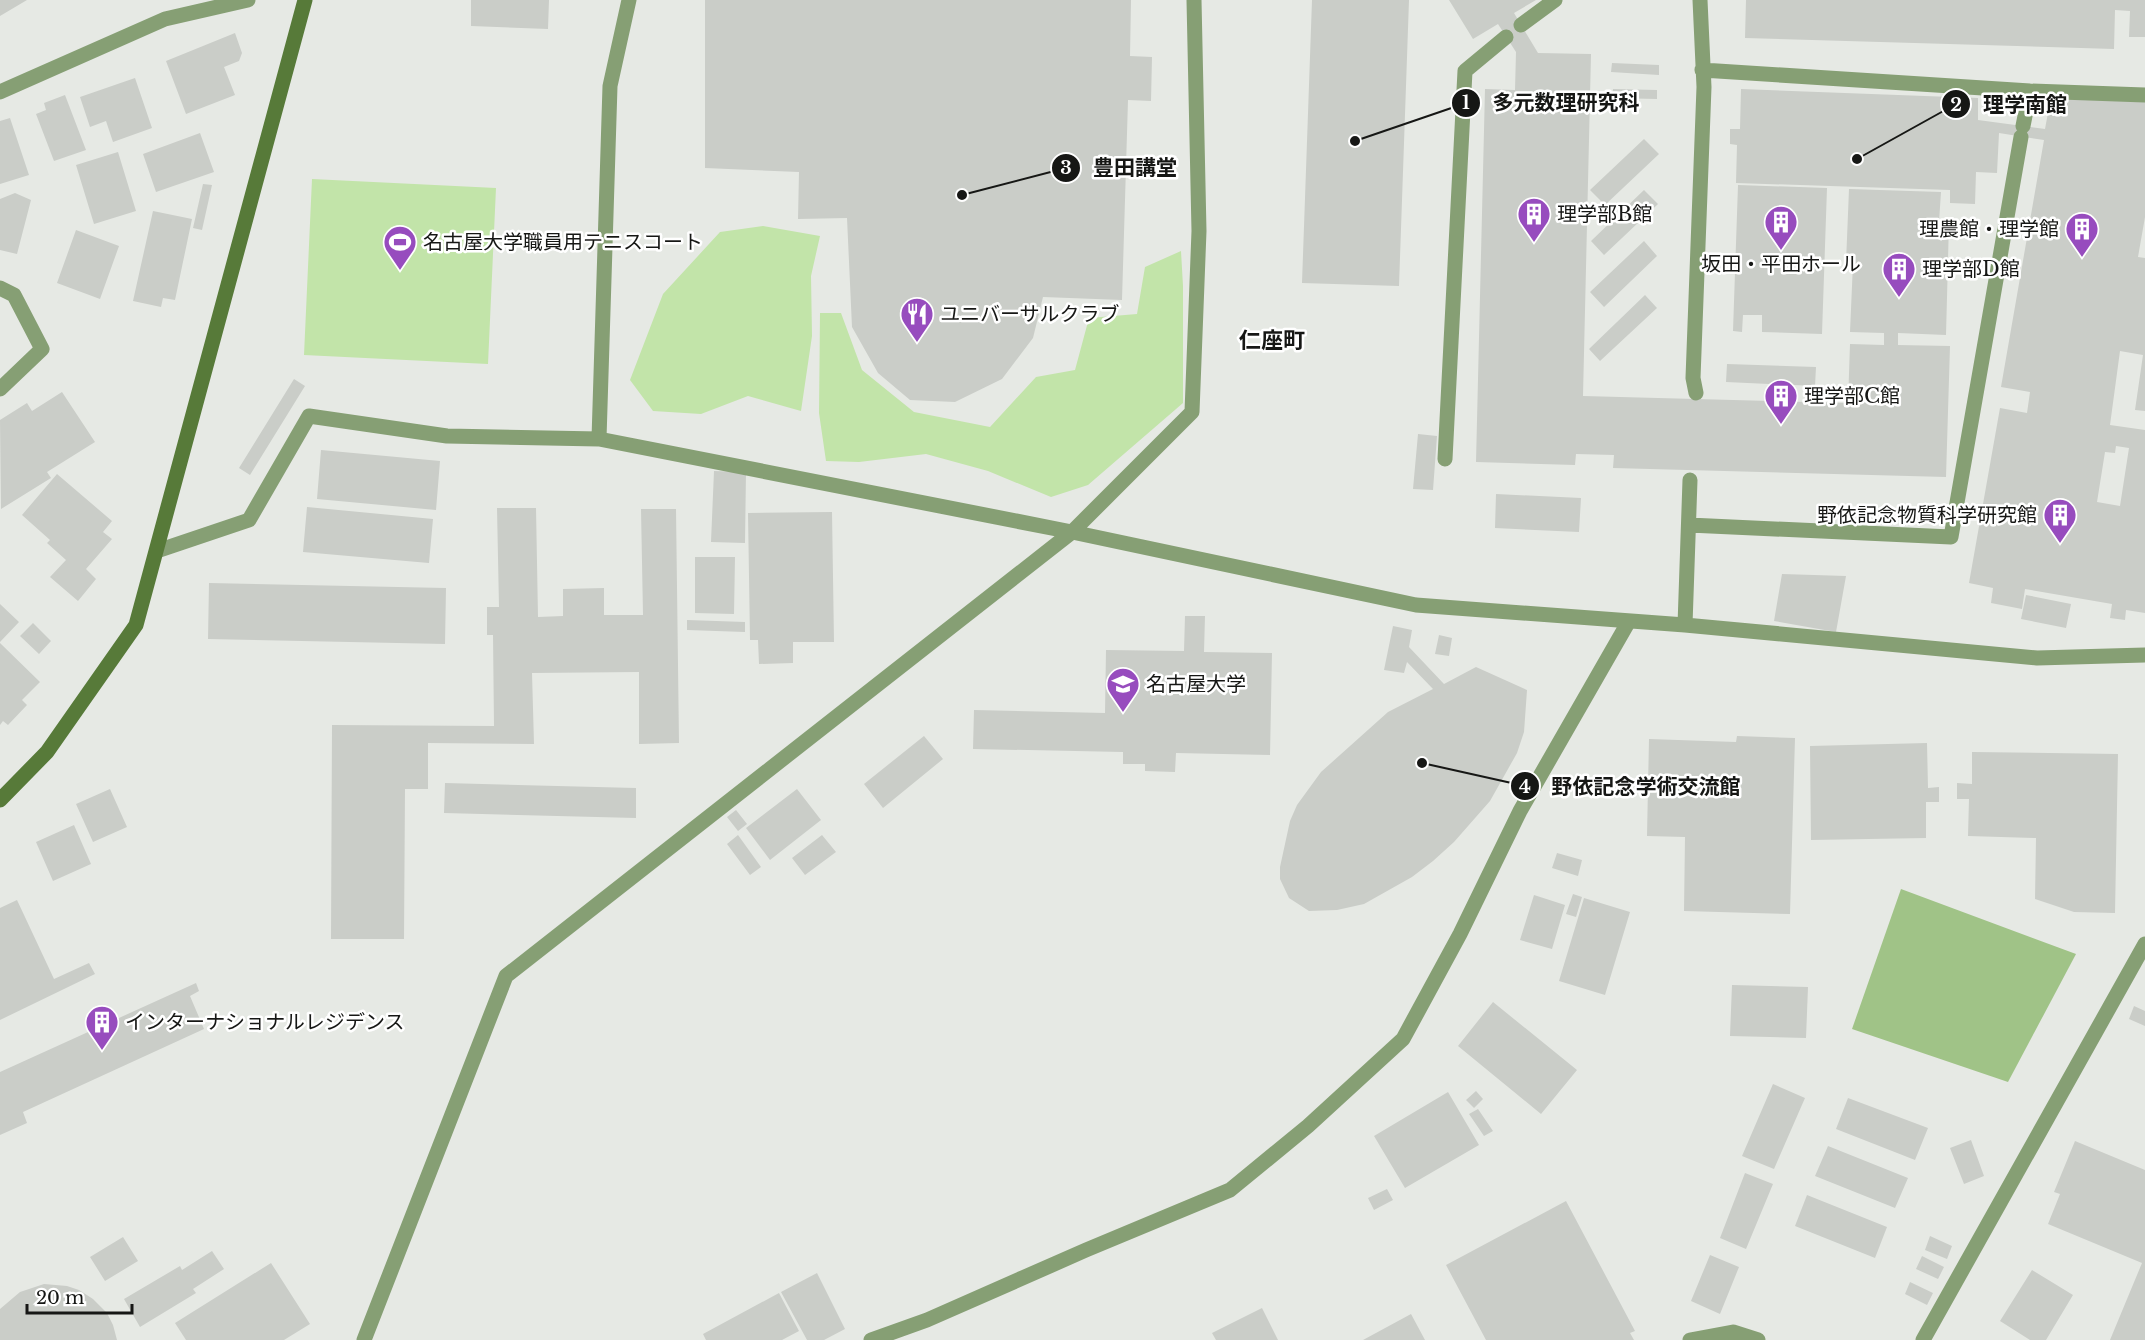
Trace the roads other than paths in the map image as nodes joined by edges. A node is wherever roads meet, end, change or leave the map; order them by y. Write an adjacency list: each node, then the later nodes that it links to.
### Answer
1 (248, 0): 11 (street)
2 (305, 0): 21 (street)
3 (629, 0): 16 (street)
4 (1194, 0): 20 (street)
5 (1555, 0): 7 (street)
6 (1700, 0): 9 (street)
7 (1521, 25)
8 (1506, 37): 17 (street)
9 (1702, 70): 10 (street); 15 (street)
10 (2030, 91): 12 (street); 19 (street)
11 (0, 92)
12 (2145, 94)
13 (0, 288): 14 (street)
14 (0, 389)
15 (1696, 393)
16 (599, 439): 20 (street); 21 (street)
17 (1445, 459)
18 (1690, 480): 19 (street)
19 (1689, 525): 23 (street)
20 (1072, 532): 22 (street); 27 (street)
21 (157, 551): 25 (street)
22 (1629, 621): 23 (street); 28 (street)
23 (1685, 625): 24 (street)
24 (2145, 655)
25 (0, 800)
26 (2145, 944): 31 (street)
27 (364, 1340)
28 (870, 1340)
29 (1690, 1340): 30 (street)
30 (1758, 1340)
31 (1923, 1340)

